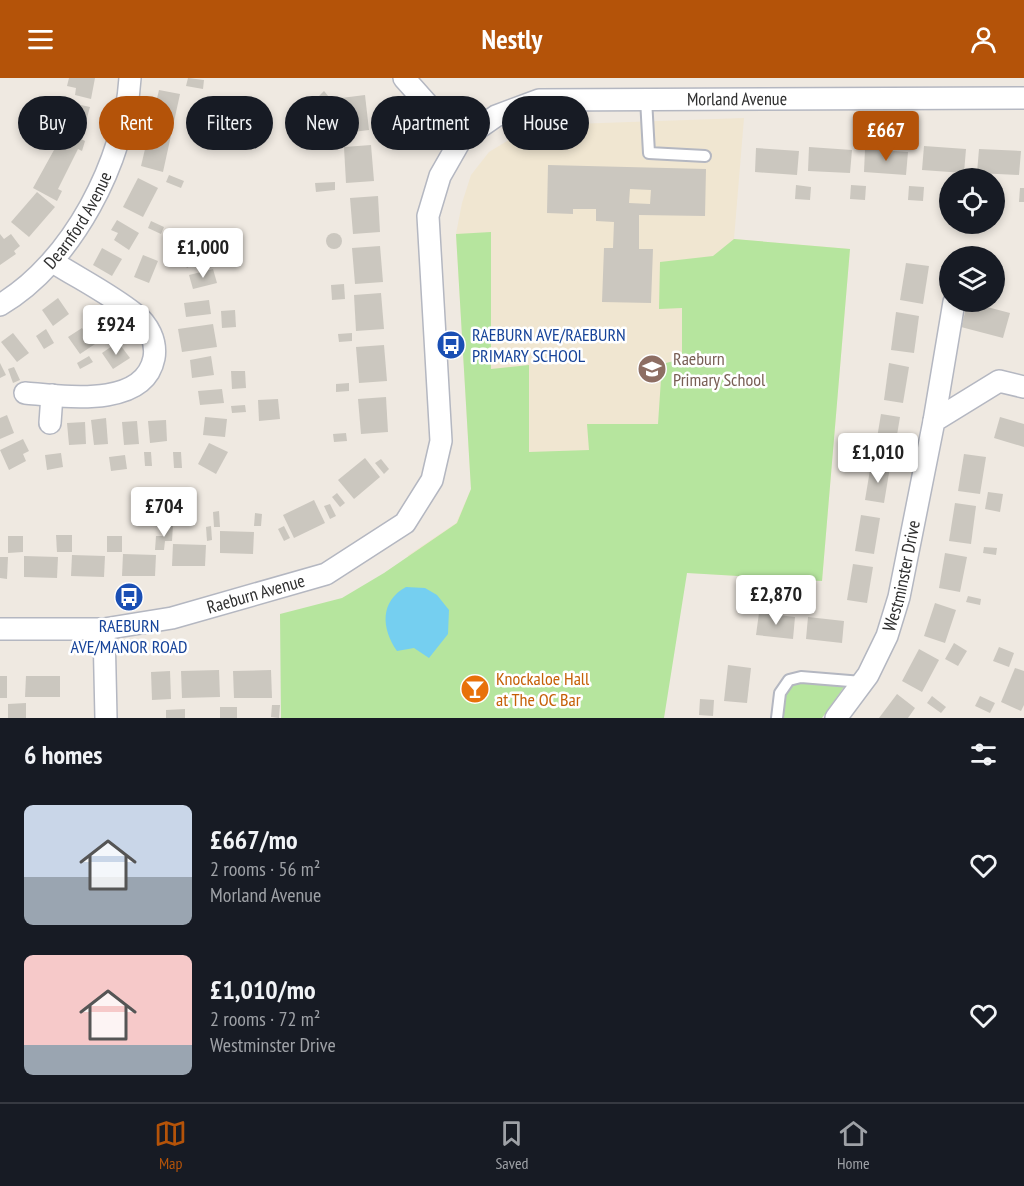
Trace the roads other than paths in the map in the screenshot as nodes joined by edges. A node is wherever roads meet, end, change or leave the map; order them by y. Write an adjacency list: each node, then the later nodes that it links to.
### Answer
1 (130, 78): 9 (street, Dearnford Avenue)
2 (404, 78): 3 (street)
3 (420, 96)
4 (1024, 98): 5 (street, Morland Avenue)
5 (646, 99): 6 (street, Morland Avenue); 8 (lane)
6 (490, 120)
7 (455, 150): 17 (street, Morland Avenue)
8 (705, 156)
9 (53, 262): 10 (street, Dearnford Avenue); 14 (street)
10 (0, 305)
11 (952, 312): 15 (street, Westminster Drive)
12 (1024, 387): 15 (street)
13 (25, 393): 14 (street)
14 (52, 395): 16 (street)
15 (934, 421): 20 (street, Westminster Drive)
16 (50, 423)
17 (441, 441): 19 (street, Raeburn Avenue)
18 (0, 629): 19 (street, Raeburn Avenue)
19 (104, 629): 21 (street)
20 (863, 682): 22 (lane); 23 (street, Westminster Drive)
21 (106, 718)
22 (777, 718)
23 (836, 718)

